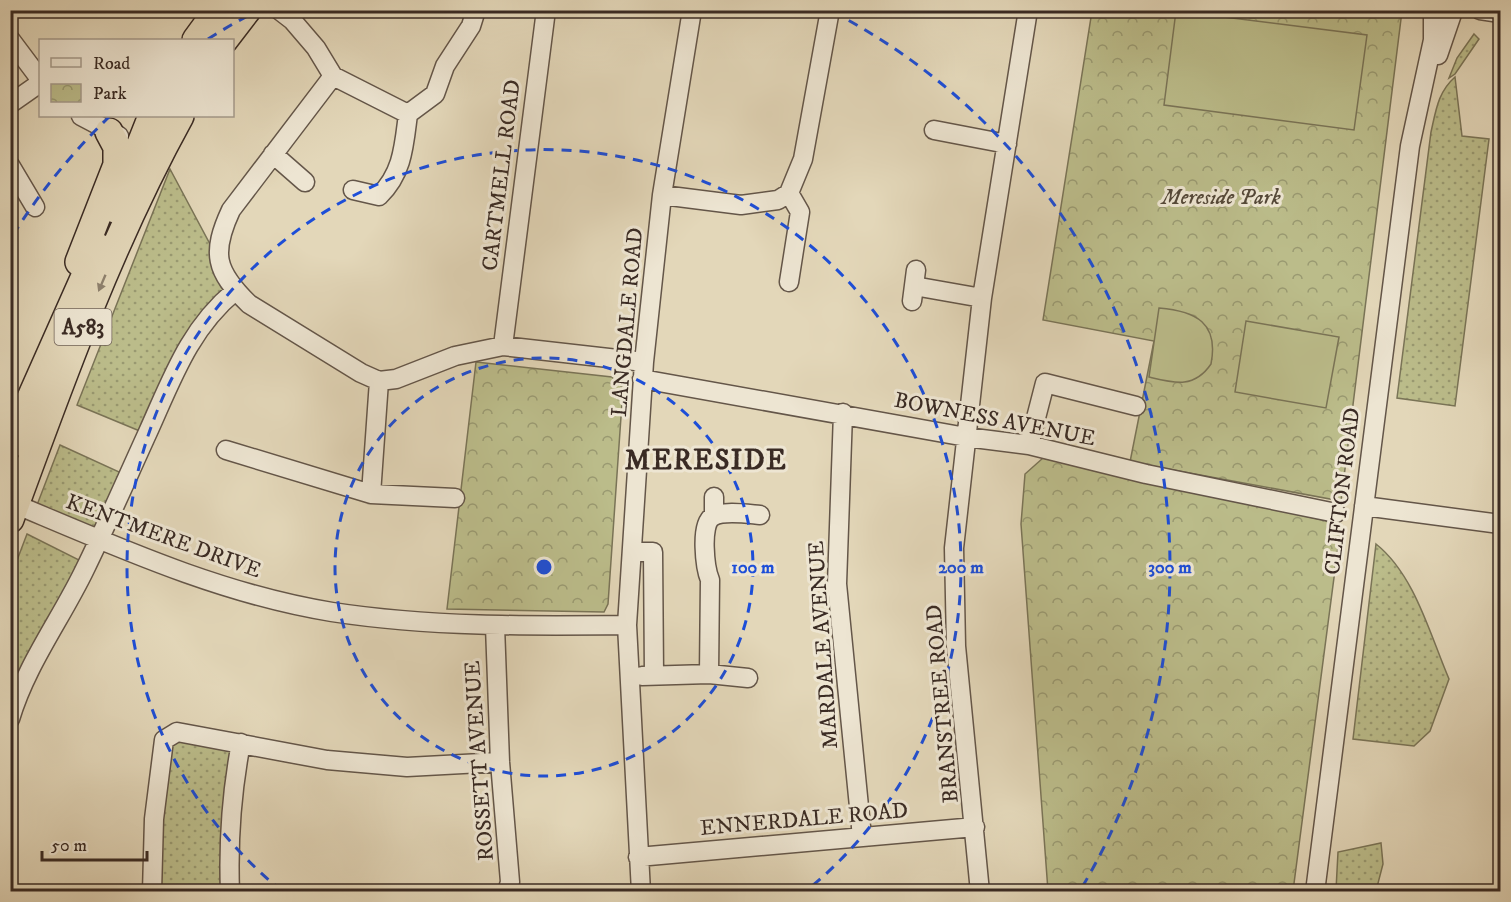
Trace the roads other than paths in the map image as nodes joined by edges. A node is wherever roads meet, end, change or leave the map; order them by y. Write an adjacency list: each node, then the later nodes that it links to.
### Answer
1 (218, 10): 13 (highway)
2 (247, 10): 14 (highway)
3 (279, 10): 15 (street)
4 (476, 10): 19 (street)
5 (546, 10): 39 (street, CARTMELL ROAD)
6 (692, 10): 32 (street, LANGDALE ROAD)
7 (830, 10): 31 (street)
8 (1028, 10): 25 (street, BRANSTREE ROAD)
9 (1480, 10): 11 (street)
10 (1444, 11): 51 (street, CLIFTON ROAD)
11 (1500, 13)
12 (10, 39): 16 (street)
13 (197, 39)
14 (225, 39)
15 (333, 76): 19 (street); 27 (street)
16 (39, 80)
17 (39, 82): 18 (street)
18 (10, 104)
19 (408, 114): 30 (street)
20 (83, 117): 24 (street)
21 (152, 117): 26 (highway, A583)
22 (179, 117): 26 (highway, A583)
23 (934, 130): 25 (street)
24 (109, 132): 26 (street); 35 (highway, A583)
25 (1007, 144): 38 (street, BRANSTREE ROAD)
26 (149, 148): 35 (highway, A583); 52 (highway, A583, one-way to 52)
27 (273, 154): 29 (street); 37 (street)
28 (10, 165): 33 (street)
29 (305, 182)
30 (353, 190)
31 (789, 193): 32 (street); 34 (street)
32 (662, 195): 40 (street, LANGDALE ROAD)
33 (35, 207)
34 (789, 282)
35 (81, 284): 45 (highway, A583)
36 (914, 286): 38 (street)
37 (235, 291): 41 (street); 57 (street)
38 (982, 298): 44 (street, BRANSTREE ROAD)
39 (502, 346): 40 (street, BOWNESS AVENUE); 41 (street, BOWNESS AVENUE)
40 (643, 371): 43 (street, BOWNESS AVENUE); 58 (street, LANGDALE ROAD)
41 (379, 381): 48 (street)
42 (1136, 406): 46 (street)
43 (843, 413): 44 (street, BOWNESS AVENUE); 69 (street, MARDALE AVENUE)
44 (966, 437): 46 (street, BOWNESS AVENUE); 68 (street, BRANSTREE ROAD)
45 (10, 445)
46 (1029, 445): 53 (street, BOWNESS AVENUE)
47 (226, 450): 48 (street)
48 (371, 494): 50 (street)
49 (714, 497): 55 (street)
50 (455, 498)
51 (1364, 506): 56 (street); 76 (street, CLIFTON ROAD)
52 (12, 509): 57 (street, KENTMERE DRIVE)
53 (1336, 513)
54 (760, 515): 55 (street)
55 (714, 516): 61 (street)
56 (1500, 524)
57 (99, 541): 59 (street, KENTMERE DRIVE); 65 (street)
58 (632, 552): 60 (street, LANGDALE ROAD); 62 (street)
59 (495, 626): 60 (street, KENTMERE DRIVE); 67 (street, ROSSETT AVENUE)
60 (627, 626): 63 (street, LANGDALE ROAD)
61 (709, 674): 62 (street); 64 (street)
62 (654, 675): 63 (street)
63 (629, 676): 70 (street, LANGDALE ROAD)
64 (748, 678)
65 (10, 719)
66 (241, 743): 67 (street); 71 (street); 72 (street)
67 (500, 762): 73 (street, ROSSETT AVENUE)
68 (975, 827): 69 (street, ENNERDALE ROAD); 75 (street, BRANSTREE ROAD)
69 (862, 837): 70 (street, ENNERDALE ROAD)
70 (638, 857): 74 (street, LANGDALE ROAD)
71 (152, 891)
72 (230, 891)
73 (507, 891)
74 (641, 891)
75 (980, 891)
76 (1315, 891)

